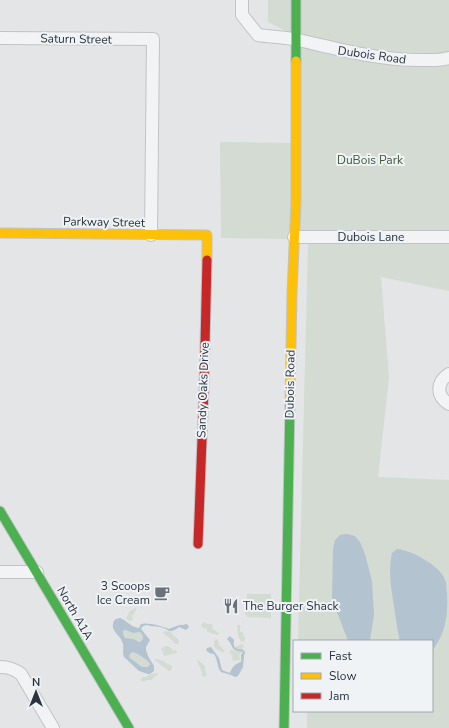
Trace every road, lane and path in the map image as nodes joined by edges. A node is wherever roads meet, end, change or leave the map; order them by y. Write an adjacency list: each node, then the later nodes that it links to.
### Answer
1 (242, 0): 4 (street)
2 (296, 0): 4 (street, Dubois Road)
3 (0, 38): 7 (street, Saturn Street)
4 (297, 40): 5 (street, Dubois Road); 9 (street, Dubois Road)
5 (449, 58)
6 (0, 233): 7 (street, Parkway Street)
7 (151, 235): 8 (street, Parkway Street)
8 (207, 235): 14 (street, Sandy Oaks Drive)
9 (294, 237): 10 (street, Dubois Lane); 20 (street, Dubois Road)
10 (449, 237)
11 (449, 374): 12 (street)
12 (449, 404)
13 (0, 512): 16 (street, North A1A)
14 (198, 544)
15 (0, 572): 16 (street)
16 (37, 572): 19 (street, North A1A)
17 (0, 667): 18 (street)
18 (53, 728)
19 (129, 728)
20 (284, 728)

